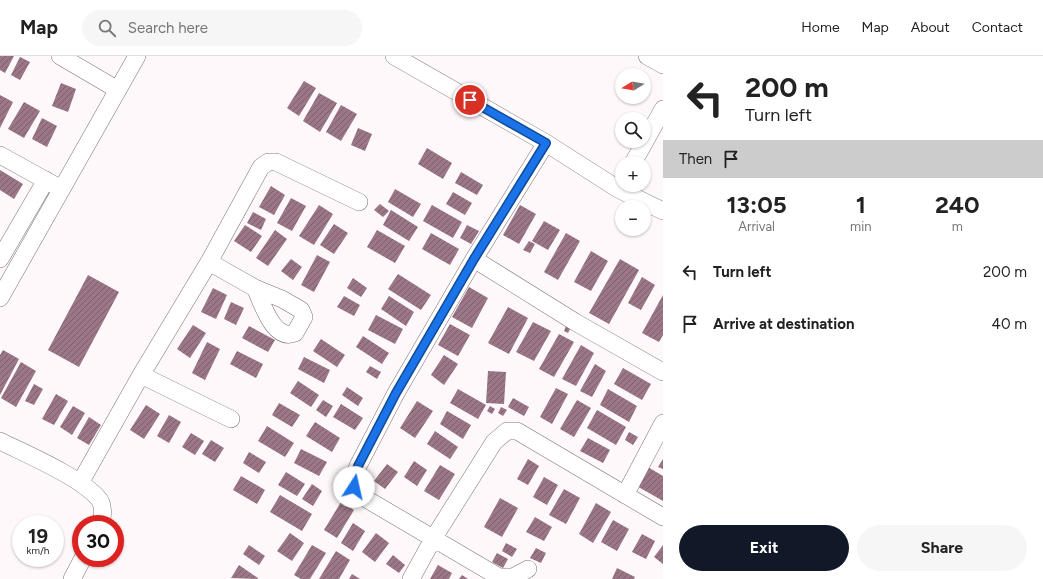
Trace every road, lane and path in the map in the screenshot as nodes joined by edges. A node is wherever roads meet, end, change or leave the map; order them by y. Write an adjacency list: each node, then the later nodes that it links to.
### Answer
1 (60, 56): 6 (street)
2 (137, 56): 6 (street)
3 (394, 56): 8 (street)
4 (647, 56): 5 (street)
5 (663, 65)
6 (118, 90): 13 (street)
7 (663, 109): 10 (street)
8 (546, 143): 12 (street); 17 (street)
9 (0, 155): 11 (street)
10 (637, 156)
11 (46, 180): 13 (street); 18 (street)
12 (615, 183)
13 (62, 189): 21 (street)
14 (630, 192): 16 (street)
15 (359, 202): 19 (street)
16 (663, 211)
17 (474, 259): 22 (street); 31 (street)
18 (0, 260)
19 (209, 262): 20 (street); 23 (street)
20 (256, 288)
21 (0, 298)
22 (663, 372)
23 (141, 375): 24 (street); 27 (street)
24 (231, 419)
25 (663, 423): 28 (street)
26 (0, 441): 27 (street)
27 (80, 483): 29 (street)
28 (625, 495): 30 (street); 31 (street)
29 (103, 515)
30 (663, 517)
31 (434, 539): 33 (street); 35 (street)
32 (78, 567): 34 (street)
33 (528, 569)
34 (72, 579)
35 (411, 579)

